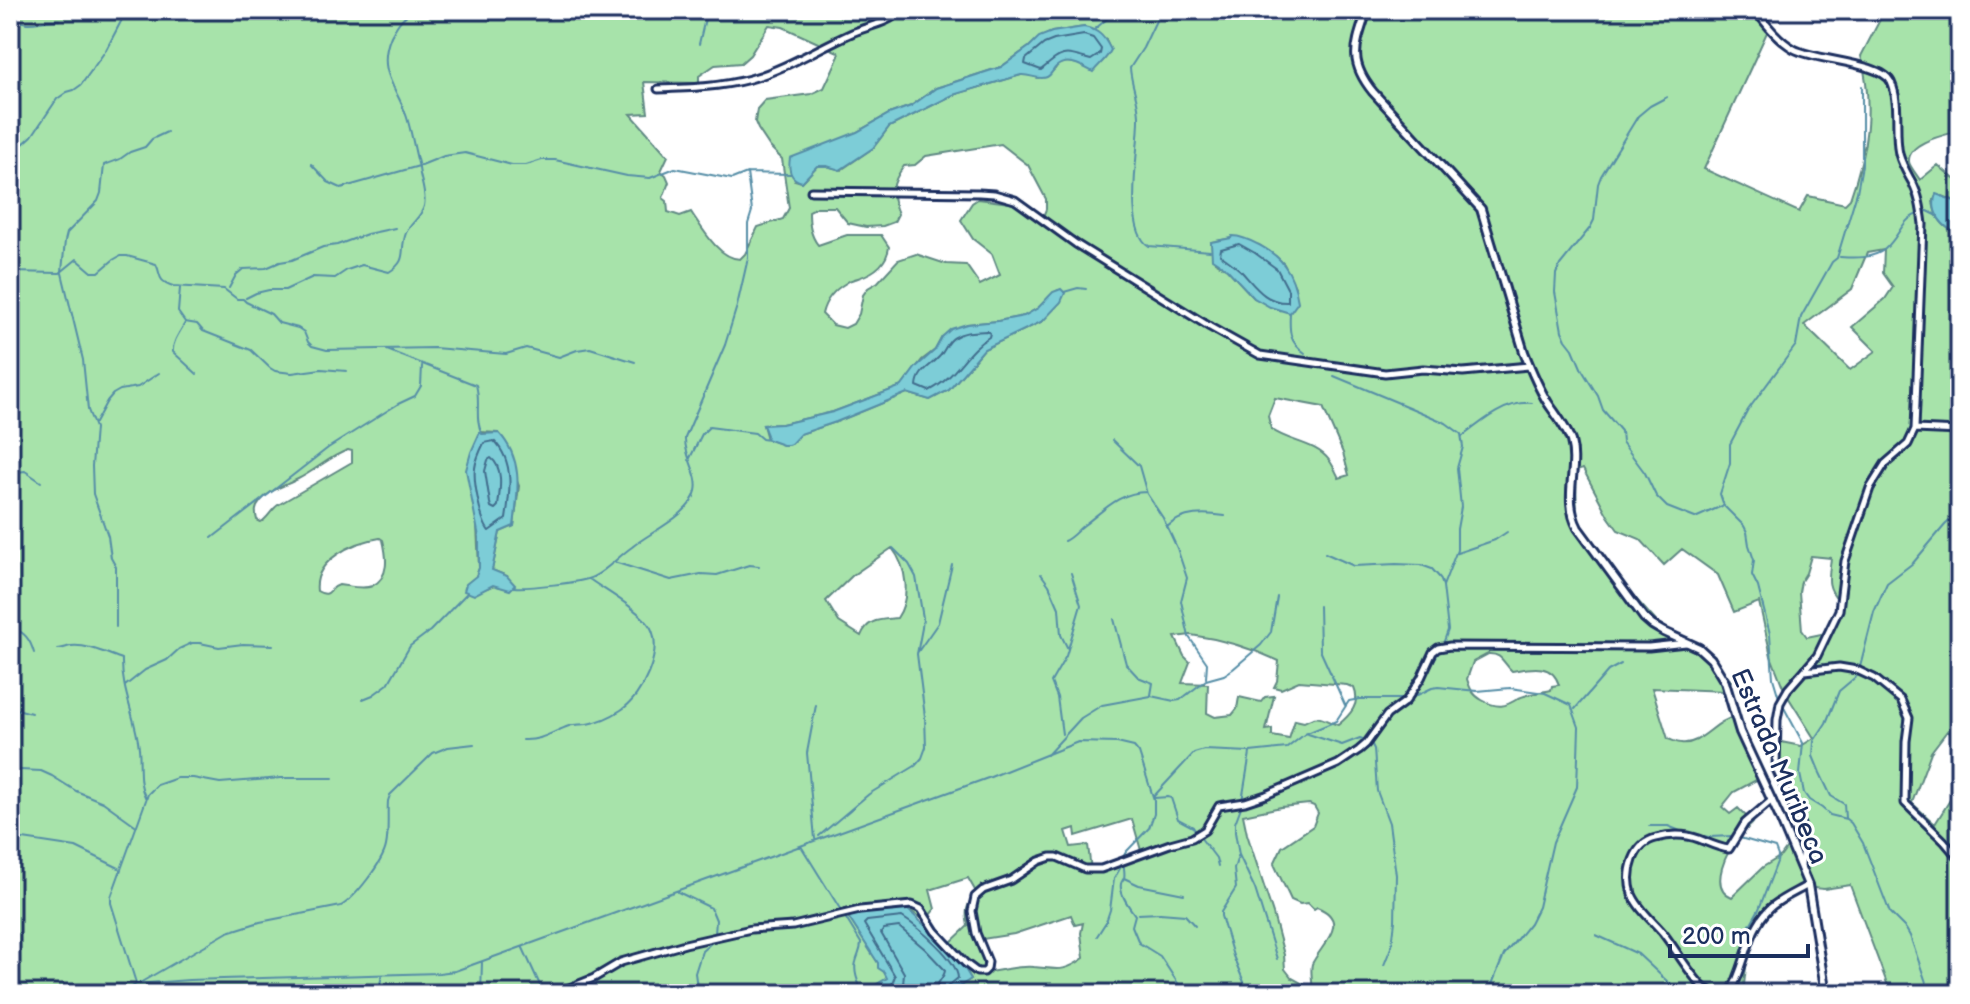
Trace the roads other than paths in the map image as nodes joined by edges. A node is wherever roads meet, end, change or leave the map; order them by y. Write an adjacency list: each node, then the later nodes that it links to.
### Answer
1 (901, 10): 4 (street)
2 (1367, 10): 6 (street, Estrada Muribeca)
3 (1755, 10): 7 (street)
4 (658, 89)
5 (811, 191): 6 (street)
6 (1529, 366): 9 (street, Estrada Muribeca)
7 (1915, 429): 8 (street); 10 (street)
8 (1960, 431)
9 (1691, 643): 11 (street, Estrada Muribeca); 16 (street)
10 (1804, 671): 12 (street); 13 (street)
11 (1772, 800): 13 (street, Estrada Muribeca); 15 (street)
12 (1960, 860)
13 (1801, 867): 14 (street, Estrada Muribeca)
14 (1808, 885): 15 (street); 17 (street, Estrada Muribeca)
15 (1730, 993)
16 (554, 994)
17 (1826, 994)

